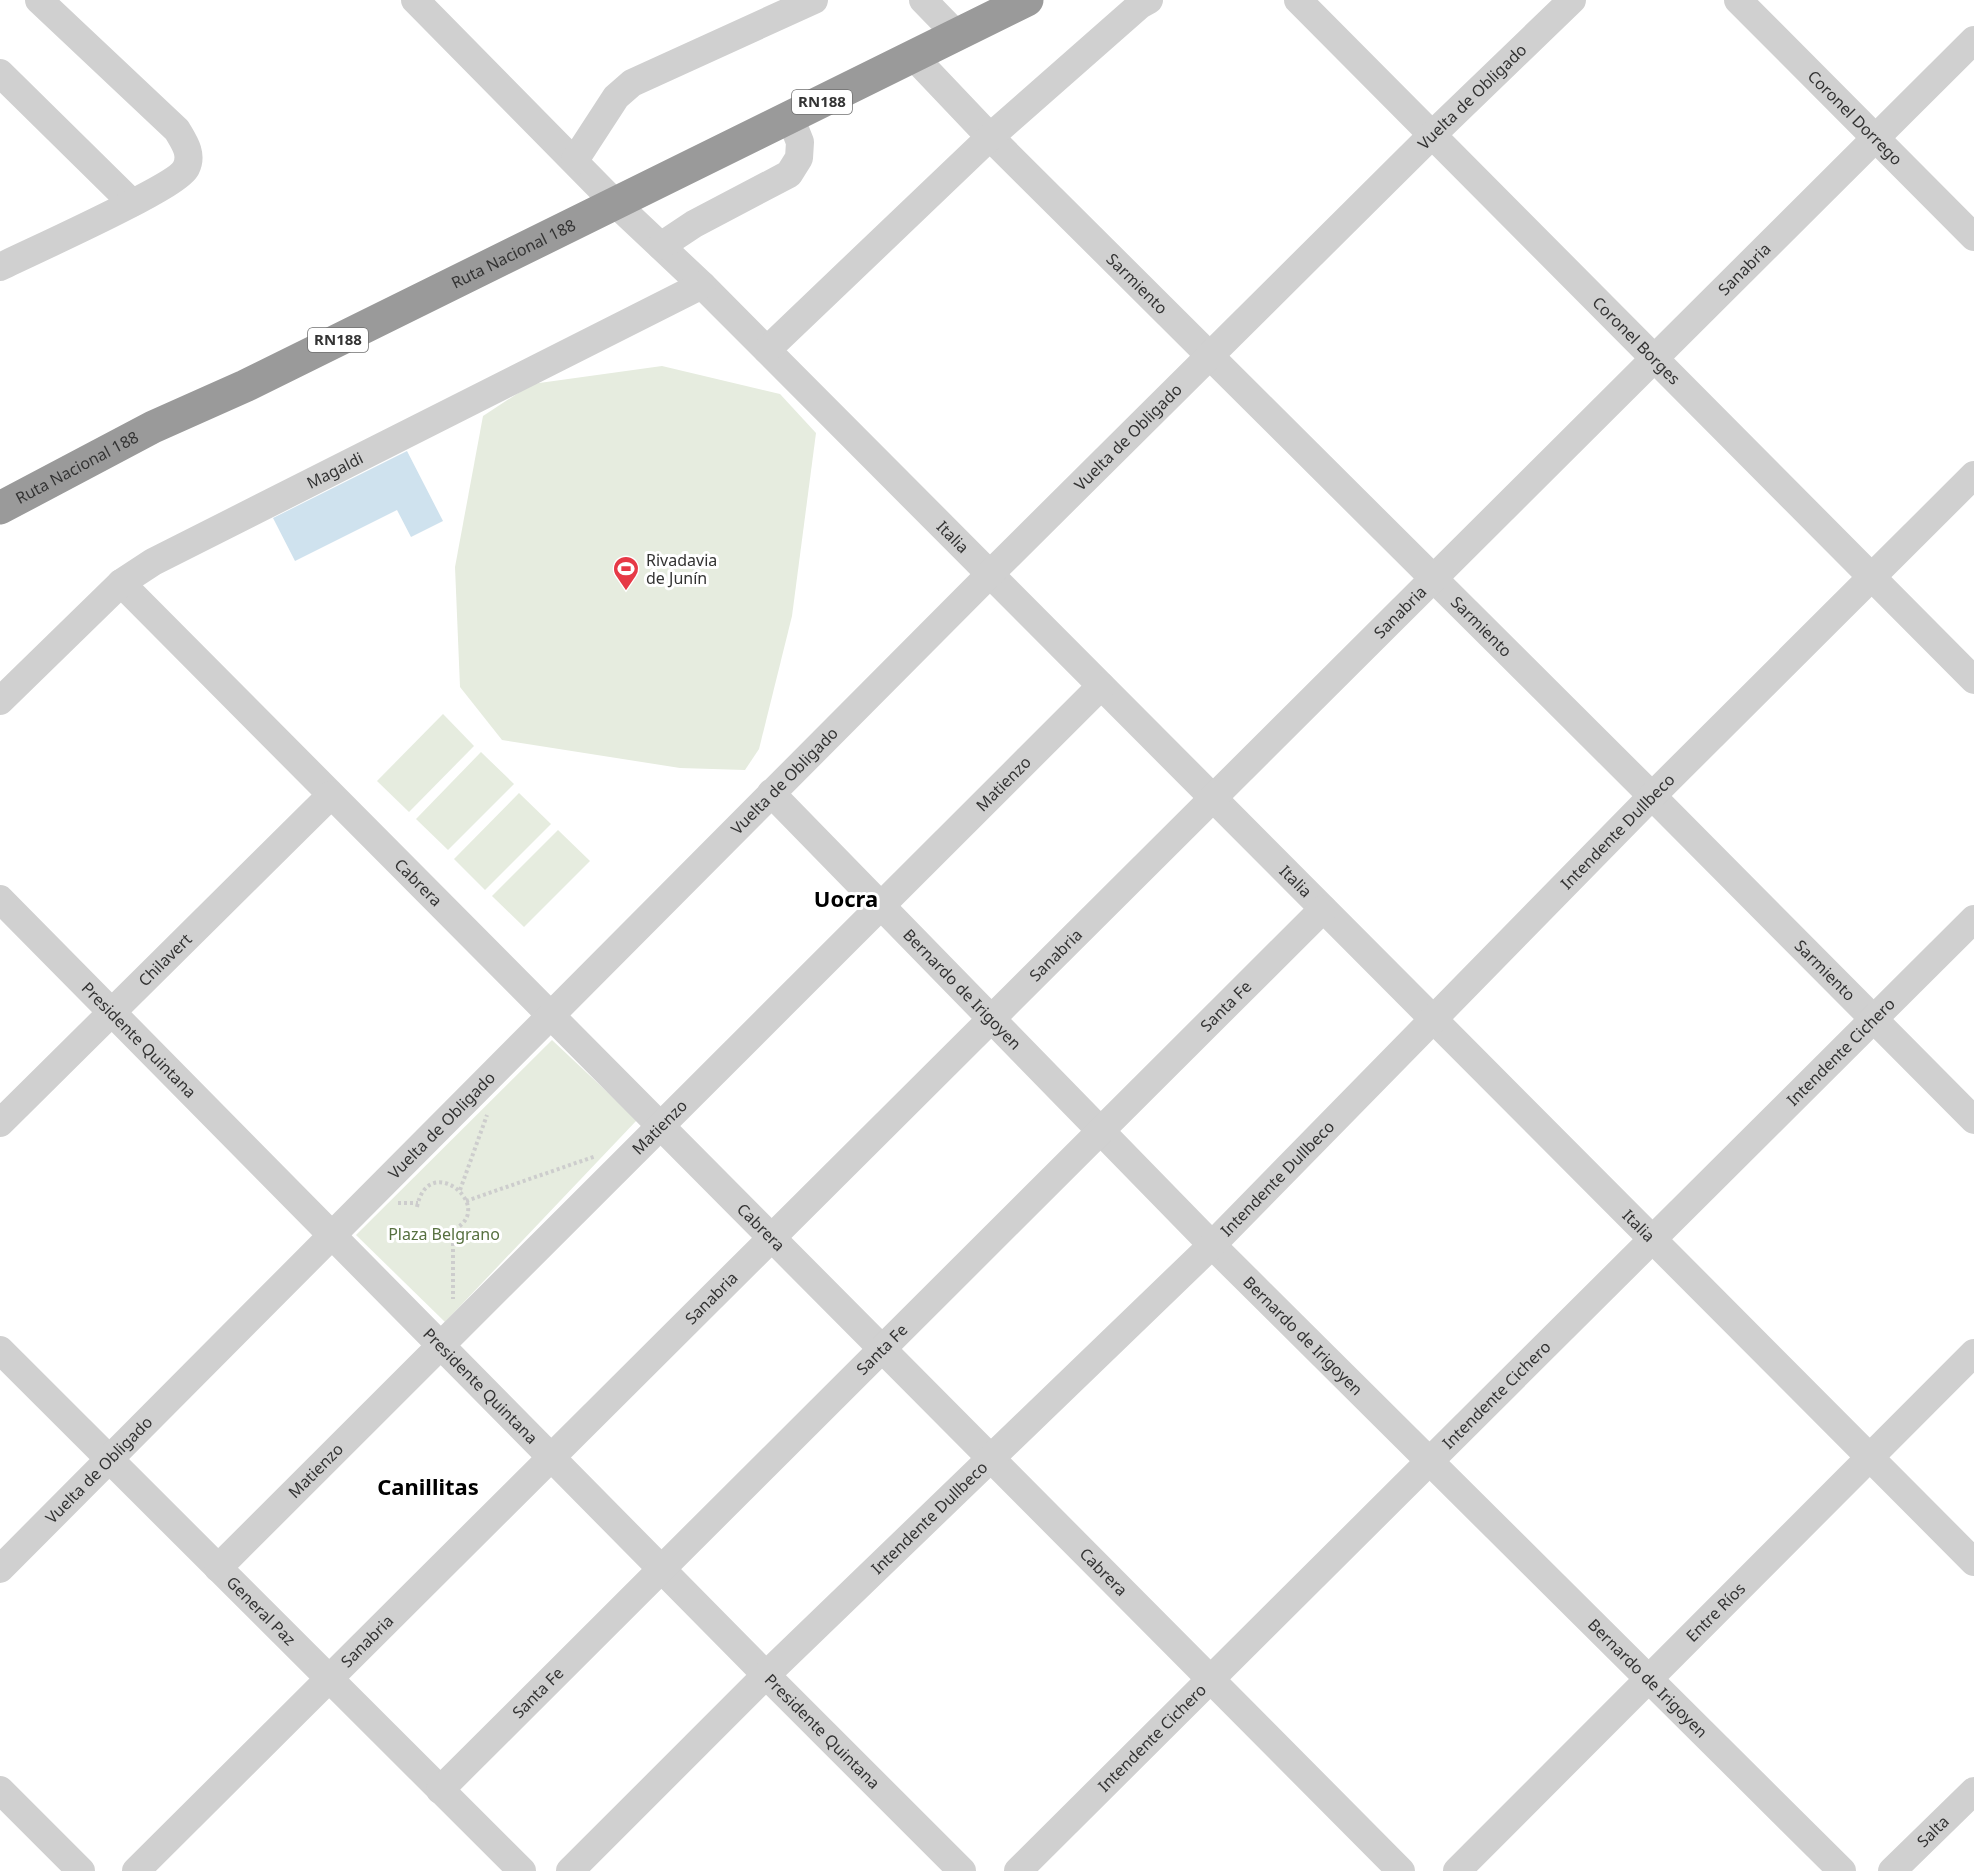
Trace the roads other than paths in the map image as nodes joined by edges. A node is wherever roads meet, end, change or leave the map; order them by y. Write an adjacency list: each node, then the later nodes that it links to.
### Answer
1 (39, 0): 19 (street)
2 (415, 0): 18 (street, Italia)
3 (814, 0): 18 (street)
4 (923, 0): 10 (street)
5 (1028, 0): 10 (highway, Ruta Nacional 188 / RN188)
6 (1149, 0): 16 (street)
7 (1298, 0): 15 (street, Coronel Borges)
8 (1572, 0): 15 (street, Vuelta de Obligado)
9 (1738, 0): 17 (street, Coronel Dorrego)
10 (957, 35): 12 (highway, Ruta Nacional 188 / RN188)
11 (1974, 40): 17 (street, Sanabria)
12 (914, 57): 14 (highway, Ruta Nacional 188 / RN188); 16 (street, Sarmiento)
13 (0, 74): 19 (street)
14 (790, 117): 20 (highway, Ruta Nacional 188 / RN188); 22 (street)
15 (1432, 135): 26 (street, Vuelta de Obligado); 27 (street, Coronel Borges)
16 (990, 137): 25 (street); 26 (street, Sarmiento)
17 (1875, 138): 21 (street, Coronel Dorrego); 27 (street, Sanabria)
18 (575, 160): 20 (street, Italia)
19 (132, 203): 23 (street)
20 (615, 203): 22 (street, Italia); 29 (highway, Ruta Nacional 188 / RN188)
21 (1974, 237)
22 (661, 246): 24 (street, Italia)
23 (0, 267)
24 (702, 285): 25 (street, Italia); 33 (street, Magaldi)
25 (767, 350): 30 (street, Italia)
26 (1210, 356): 30 (street, Vuelta de Obligado); 32 (street, Sarmiento)
27 (1654, 358): 31 (street, Coronel Borges); 32 (street, Sanabria)
28 (1974, 475): 31 (street, Intendente Dullbeco)
29 (0, 508)
30 (990, 574): 35 (street, Italia); 37 (street, Vuelta de Obligado)
31 (1872, 577): 34 (street, Coronel Borges); 39 (street, Intendente Dullbeco)
32 (1434, 578): 39 (street, Sarmiento); 40 (street, Sanabria)
33 (121, 583): 36 (street, Magaldi); 38 (street, Cabrera)
34 (1974, 680)
35 (1101, 686): 40 (street, Italia); 42 (street, Matienzo)
36 (0, 701)
37 (771, 793): 42 (street, Bernardo de Irigoyen); 46 (street, Vuelta de Obligado)
38 (331, 795): 45 (street, Chilavert); 46 (street, Cabrera)
39 (1652, 796): 48 (street, Intendente Dullbeco); 49 (street, Sarmiento)
40 (1213, 798): 43 (street, Italia); 47 (street, Sanabria)
41 (0, 899): 45 (street, Presidente Quintana)
42 (880, 905): 47 (street, Bernardo de Irigoyen); 52 (street, Matienzo)
43 (1323, 909): 48 (street, Italia); 53 (street, Santa Fe)
44 (1974, 919): 49 (street, Intendente Cichero)
45 (112, 1012): 51 (street, Chilavert); 54 (street, Presidente Quintana)
46 (550, 1015): 52 (street, Cabrera); 54 (street, Vuelta de Obligado)
47 (991, 1019): 53 (street, Bernardo de Irigoyen); 55 (street, Sanabria)
48 (1433, 1019): 56 (street, Italia); 57 (street, Intendente Dullbeco)
49 (1874, 1019): 50 (street, Sarmiento); 56 (street, Intendente Cichero)
50 (1974, 1120)
51 (0, 1123)
52 (660, 1126): 55 (street, Cabrera); 58 (street, Matienzo)
53 (1101, 1131): 57 (street, Bernardo de Irigoyen); 59 (street, Santa Fe)
54 (330, 1235): 58 (street, Presidente Quintana); 65 (street, Vuelta de Obligado)
55 (772, 1238): 59 (street, Cabrera); 62 (street, Sanabria)
56 (1652, 1240): 64 (street, Italia); 66 (street, Intendente Cichero)
57 (1212, 1245): 63 (street, Intendente Dullbeco); 66 (street, Bernardo de Irigoyen)
58 (446, 1340): 62 (street, Presidente Quintana); 68 (street, Matienzo)
59 (882, 1349): 63 (street, Cabrera); 70 (street, Santa Fe)
60 (0, 1350): 65 (street, General Paz)
61 (1974, 1353): 64 (street, Entre Ríos)
62 (551, 1458): 70 (street, Presidente Quintana); 72 (street, Sanabria)
63 (991, 1458): 71 (street, Intendente Dullbeco); 73 (street, Cabrera)
64 (1869, 1458): 67 (street, Italia); 74 (street, Entre Ríos)
65 (109, 1459): 68 (street, General Paz); 69 (street, Vuelta de Obligado)
66 (1430, 1461): 73 (street, Intendente Cichero); 74 (street, Bernardo de Irigoyen)
67 (1974, 1562)
68 (218, 1568): 72 (street, General Paz)
69 (0, 1569)
70 (661, 1570): 71 (street, Presidente Quintana); 76 (street, Santa Fe)
71 (765, 1675): 81 (street, Intendente Dullbeco); 82 (street, Presidente Quintana)
72 (329, 1679): 76 (street, General Paz); 79 (street, Sanabria)
73 (1210, 1679): 83 (street, Intendente Cichero); 84 (street, Cabrera)
74 (1649, 1679): 85 (street, Entre Ríos); 86 (street, Bernardo de Irigoyen)
75 (0, 1790): 78 (street)
76 (440, 1790): 80 (street, General Paz)
77 (1974, 1791): 87 (street, Salta)
78 (81, 1871)
79 (136, 1871)
80 (522, 1871)
81 (570, 1871)
82 (962, 1871)
83 (1018, 1871)
84 (1401, 1871)
85 (1457, 1871)
86 (1842, 1871)
87 (1892, 1871)

